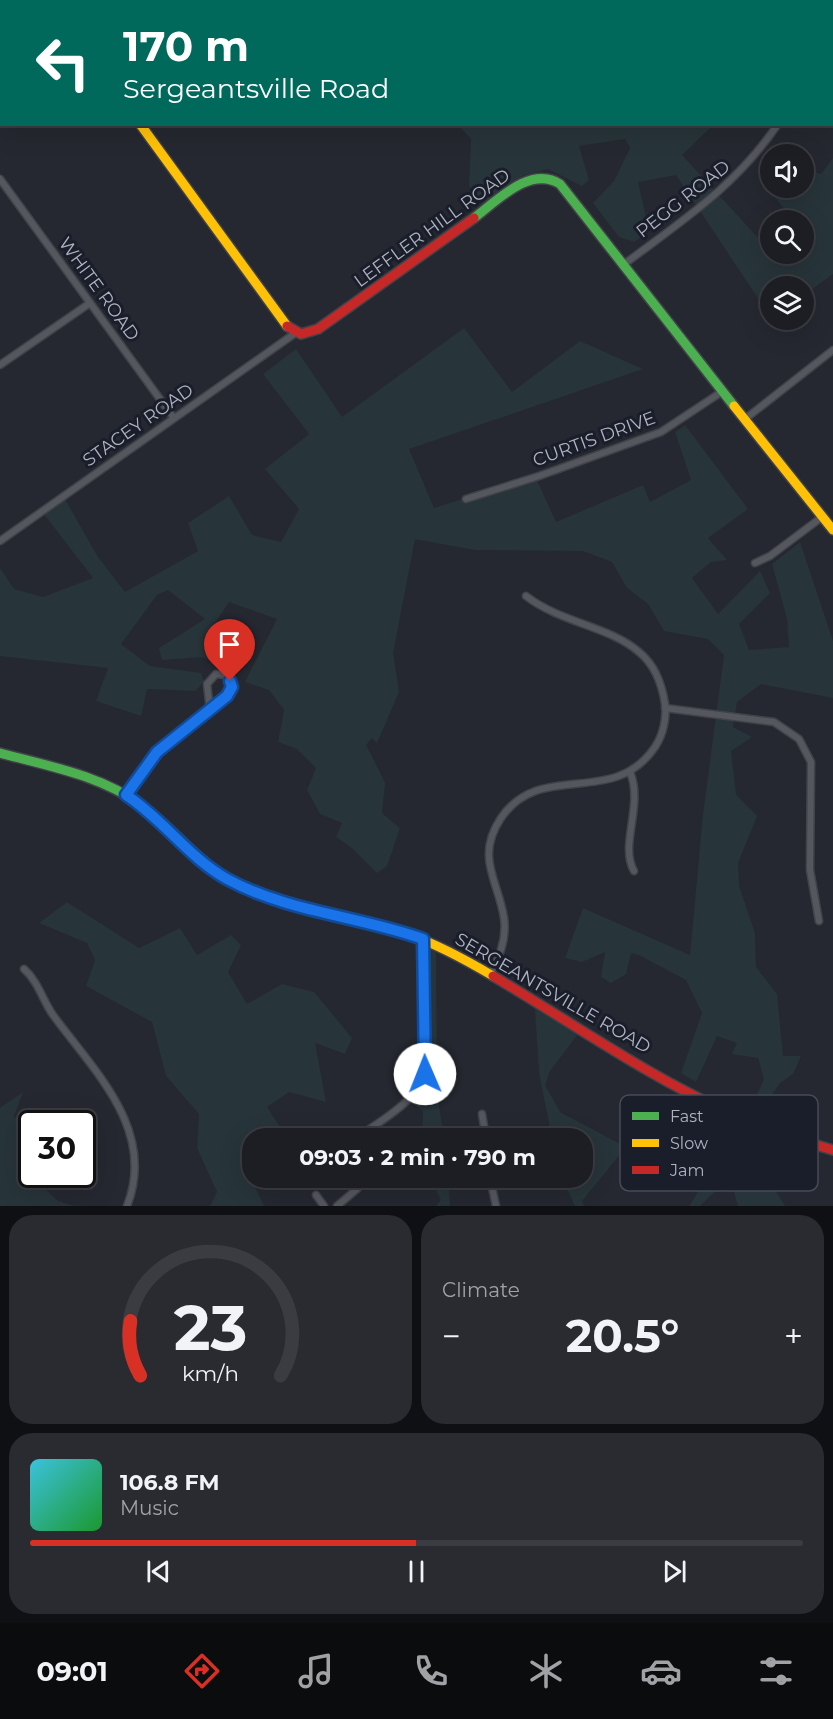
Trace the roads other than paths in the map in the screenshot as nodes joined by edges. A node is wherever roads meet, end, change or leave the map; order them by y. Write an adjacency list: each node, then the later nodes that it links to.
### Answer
1 (141, 126): 6 (street)
2 (777, 126): 4 (street, PEGG ROAD)
3 (0, 179): 5 (street, WHITE ROAD)
4 (623, 264): 6 (street, LEFFLER HILL ROAD); 9 (street, LEFFLER HILL ROAD)
5 (90, 303): 8 (street); 10 (street, WHITE ROAD)
6 (294, 334): 10 (street, STACEY ROAD)
7 (833, 350): 11 (street)
8 (0, 365)
9 (723, 390): 11 (street, LEFFLER HILL ROAD); 12 (street, CURTIS DRIVE)
10 (173, 417): 15 (street, STACEY ROAD)
11 (746, 419): 13 (street, LEFFLER HILL ROAD)
12 (466, 499)
13 (822, 517): 14 (street, LEFFLER HILL ROAD); 16 (street)
14 (833, 530)
15 (0, 541)
16 (755, 563)
17 (526, 596): 18 (street)
18 (665, 708): 21 (street); 24 (street)
19 (210, 710): 19 (street); 22 (street)
20 (0, 753): 22 (street, SERGEANTSVILLE ROAD)
21 (630, 772): 23 (street); 27 (street)
22 (126, 795): 25 (street, SERGEANTSVILLE ROAD)
23 (634, 871)
24 (819, 921)
25 (423, 939): 27 (street, SERGEANTSVILLE ROAD); 30 (street)
26 (24, 969): 37 (street)
27 (490, 974): 28 (street, SERGEANTSVILLE ROAD)
28 (696, 1095)
29 (482, 1114): 31 (street)
30 (369, 1128)
31 (484, 1128)
32 (818, 1146): 33 (street, SERGEANTSVILLE ROAD)
33 (833, 1150)
34 (358, 1188): 39 (street)
35 (492, 1188): 40 (street)
36 (316, 1195): 38 (street)
37 (127, 1206)
38 (324, 1206)
39 (337, 1206)
40 (496, 1206)

